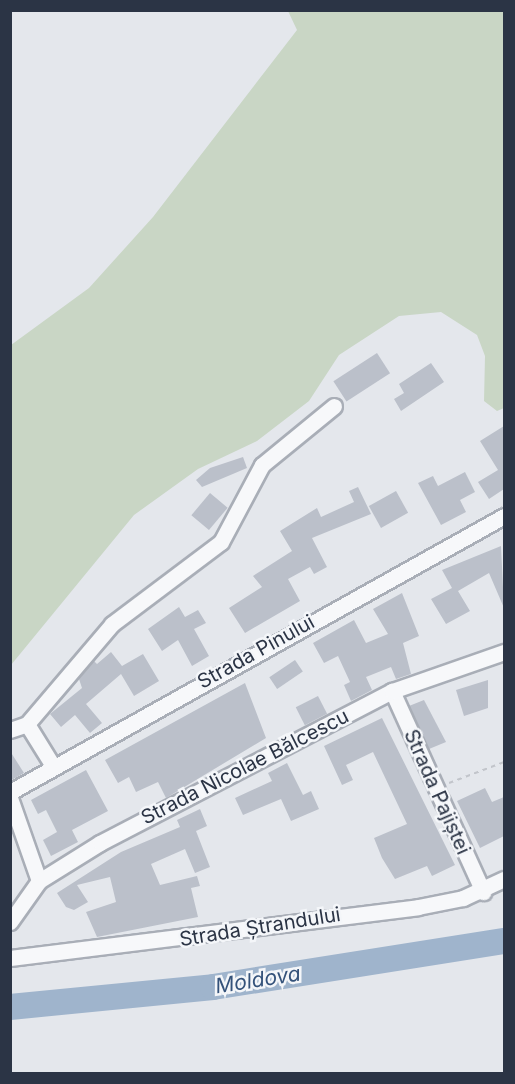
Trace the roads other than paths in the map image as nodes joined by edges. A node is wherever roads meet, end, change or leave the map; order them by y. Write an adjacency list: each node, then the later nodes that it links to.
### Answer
1 (334, 406): 5 (street)
2 (504, 516): 7 (street, Strada Pinului)
3 (504, 652): 4 (street, Strada Nicolae Bălcescu)
4 (392, 691): 11 (street, Strada Nicolae Bălcescu); 12 (street, Strada Pajiștei)
5 (27, 724): 6 (street); 7 (street)
6 (10, 730)
7 (53, 766): 8 (street, Strada Pinului)
8 (10, 792)
9 (10, 798): 11 (street)
10 (504, 879): 12 (street, Strada Ștrandului)
11 (39, 881): 13 (street, Strada Nicolae Bălcescu)
12 (483, 892): 14 (street, Strada Ștrandului)
13 (10, 921)
14 (10, 958)

